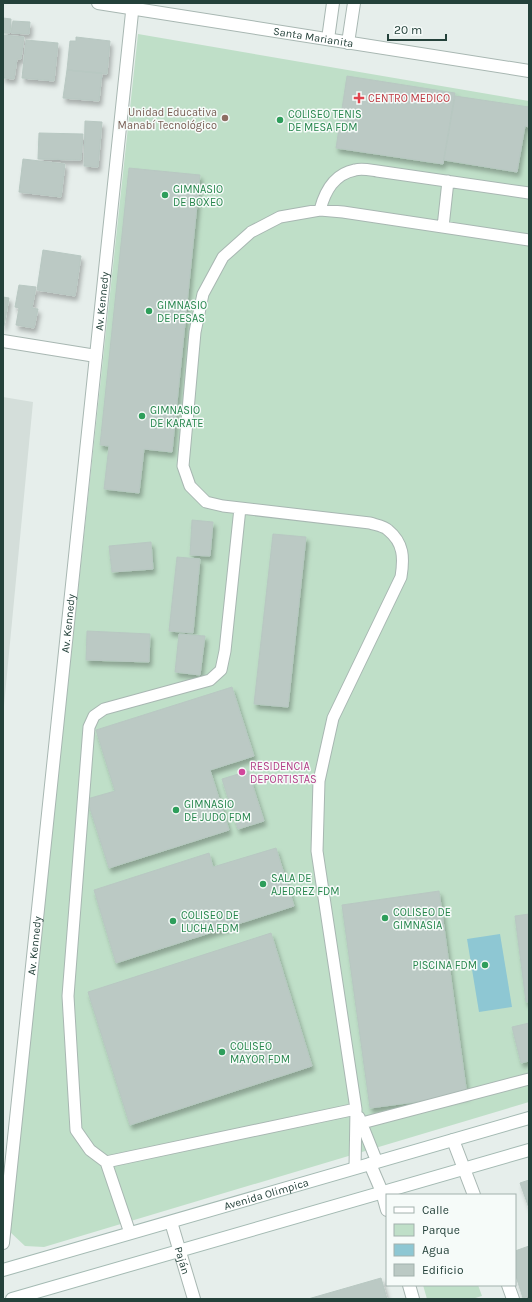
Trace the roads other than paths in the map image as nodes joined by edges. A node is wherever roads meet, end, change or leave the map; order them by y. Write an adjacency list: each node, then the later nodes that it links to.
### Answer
1 (98, 3): 4 (street, Santa Marianita)
2 (333, 3): 5 (street)
3 (354, 3): 6 (street)
4 (133, 6): 5 (street, Santa Marianita); 14 (street, Av. Kennedy)
5 (328, 39): 6 (street, Santa Marianita)
6 (348, 43): 7 (street, Santa Marianita)
7 (529, 71)
8 (448, 181): 9 (lane); 10 (lane); 11 (lane)
9 (529, 193)
10 (320, 210): 11 (lane); 15 (lane)
11 (443, 227): 12 (lane)
12 (529, 240)
13 (3, 342): 14 (street)
14 (96, 356): 31 (street, Av. Kennedy)
15 (240, 508): 17 (lane); 22 (lane)
16 (529, 1079): 19 (lane)
17 (356, 1109): 19 (lane); 22 (lane); 24 (lane)
18 (529, 1118): 20 (street, Avenida Olimpica)
19 (362, 1123): 23 (lane)
20 (453, 1140): 23 (street, Avenida Olimpica); 25 (street)
21 (529, 1150): 25 (street)
22 (106, 1162): 30 (lane)
23 (374, 1163): 24 (street, Avenida Olimpica); 26 (street)
24 (355, 1168): 29 (street, Avenida Olimpica)
25 (464, 1169): 26 (street); 27 (street)
26 (382, 1192): 28 (street); 32 (street)
27 (474, 1194)
28 (386, 1206)
29 (171, 1222): 30 (street, Avenida Olimpica); 32 (street, Paján)
30 (130, 1233): 33 (street, Avenida Olimpica)
31 (3, 1243)
32 (179, 1251): 36 (street); 37 (street, Paján)
33 (3, 1270)
34 (409, 1286): 38 (street)
35 (508, 1286): 39 (street)
36 (12, 1299)
37 (194, 1299)
38 (414, 1299)
39 (513, 1299)

